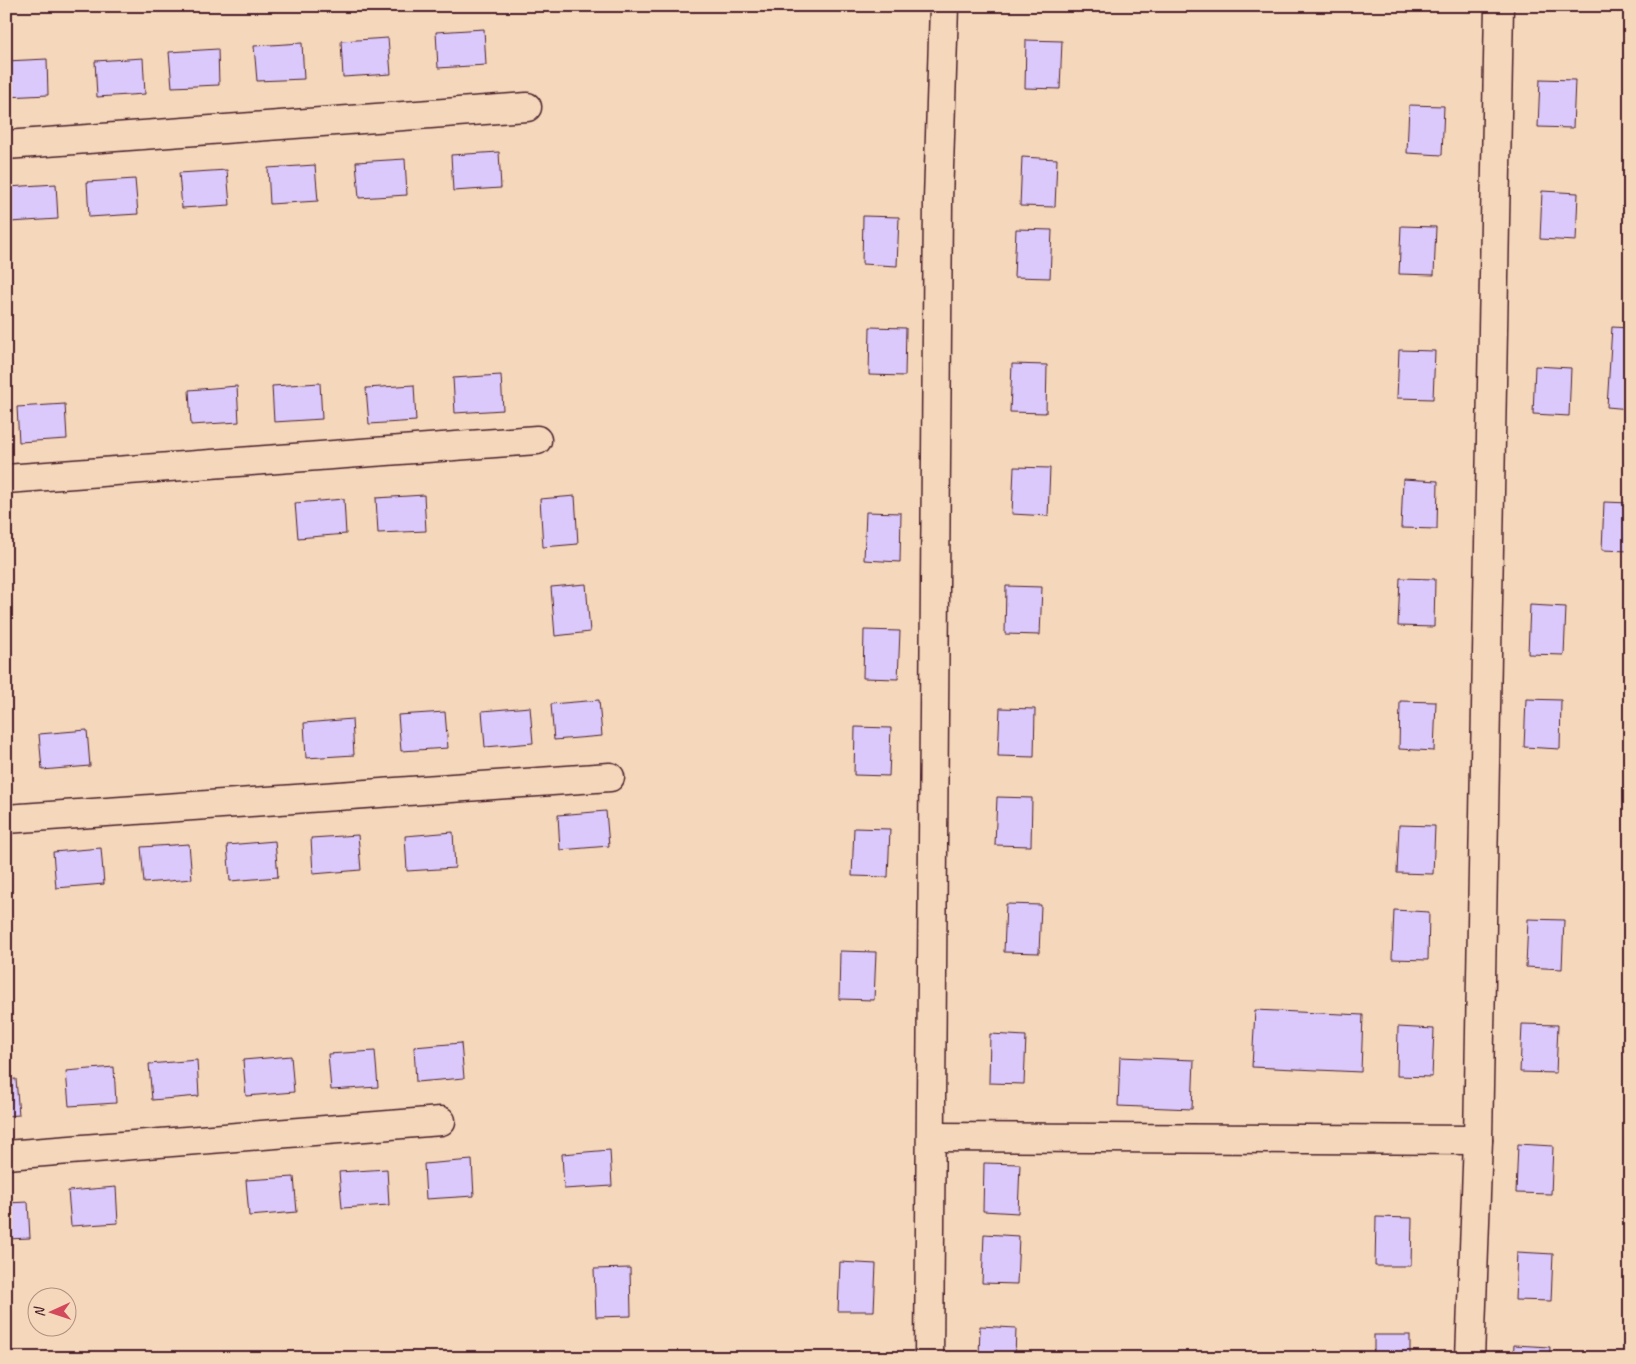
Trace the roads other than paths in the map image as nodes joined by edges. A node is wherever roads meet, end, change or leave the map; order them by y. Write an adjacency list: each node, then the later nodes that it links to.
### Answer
1 (944, 6): 10 (street)
2 (1499, 6): 11 (street)
3 (528, 107): 4 (street)
4 (6, 145)
5 (537, 440): 6 (street)
6 (6, 479)
7 (610, 777): 8 (street)
8 (6, 819)
9 (441, 1121): 12 (street)
10 (933, 1137): 11 (street); 13 (street)
11 (1478, 1140): 14 (street)
12 (6, 1155)
13 (929, 1358)
14 (1470, 1358)

